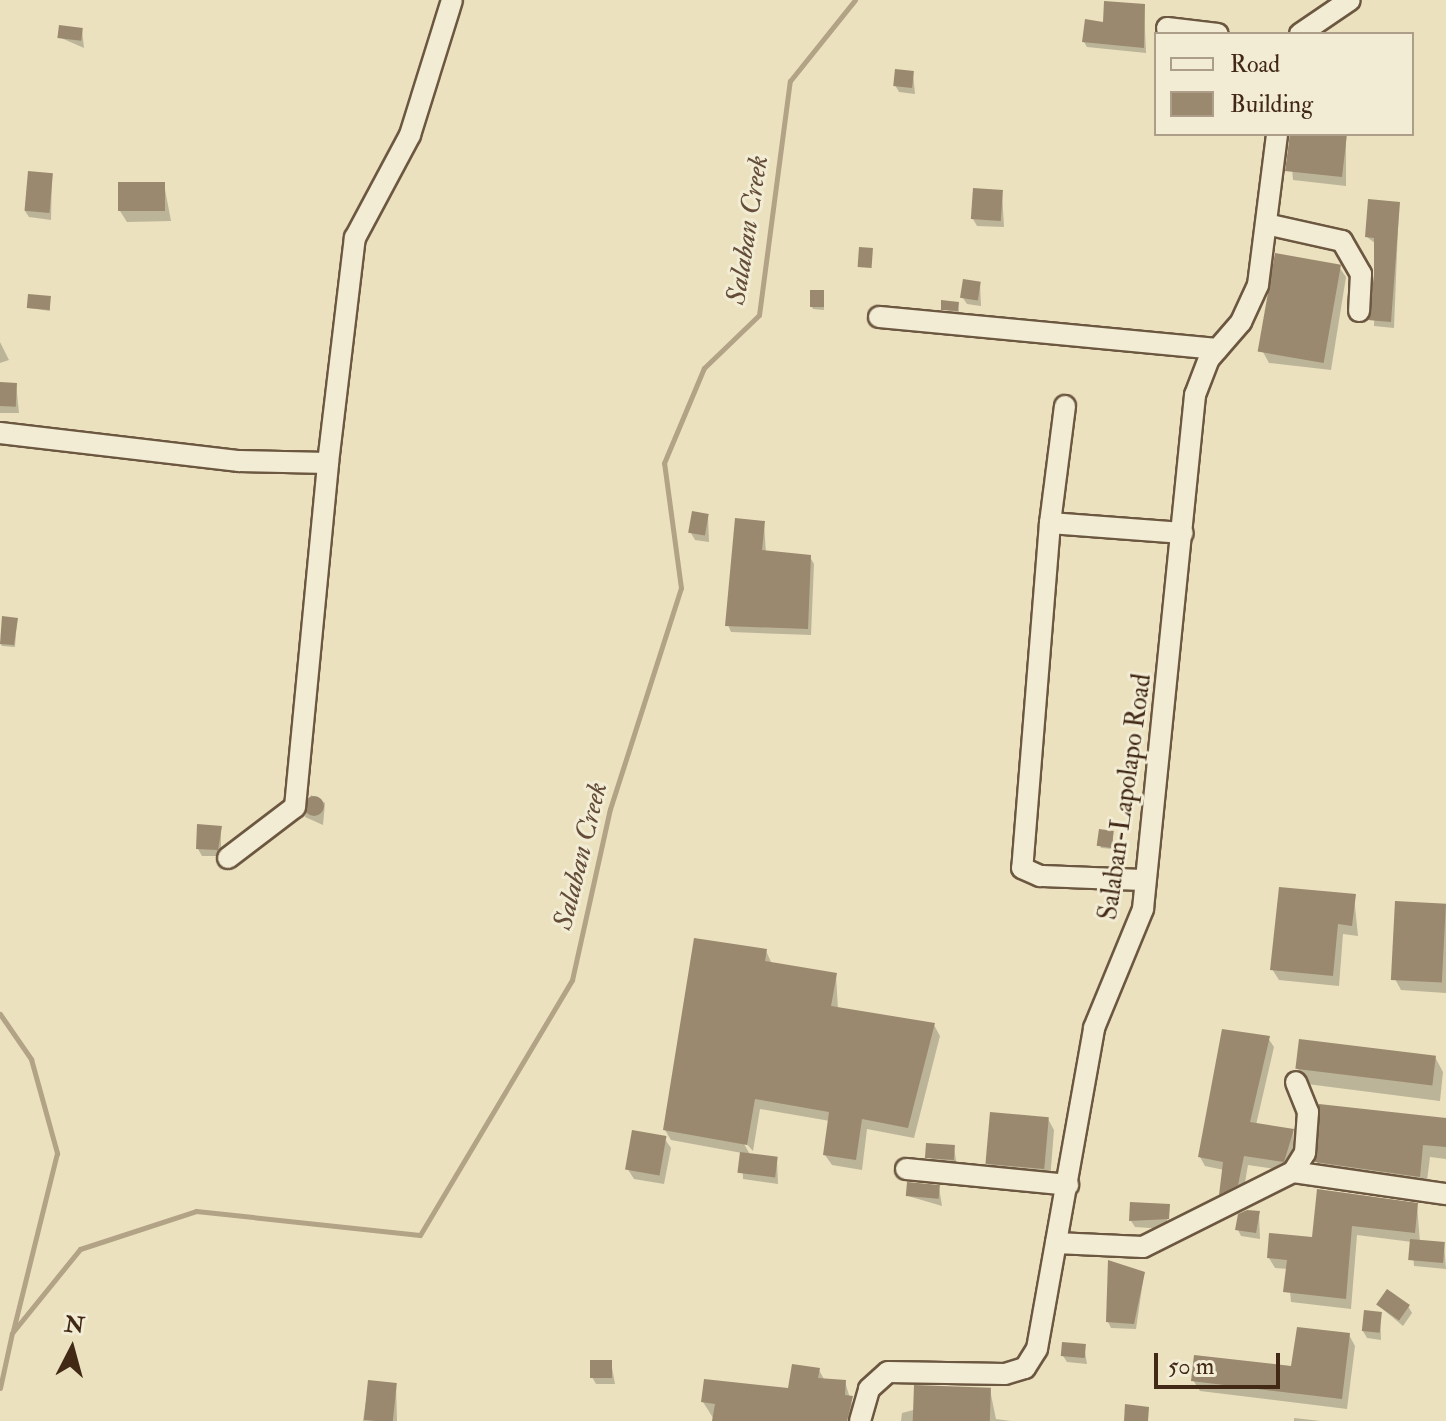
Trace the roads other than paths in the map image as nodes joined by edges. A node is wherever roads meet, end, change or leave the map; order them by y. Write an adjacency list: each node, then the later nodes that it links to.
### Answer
1 (452, 0): 13 (street)
2 (1350, 0): 5 (street)
3 (1167, 28): 4 (street)
4 (1201, 32)
5 (1303, 32)
6 (1277, 136): 7 (street, Salaban-Lapolapo Road)
7 (1266, 224): 8 (street); 10 (street, Salaban-Lapolapo Road)
8 (1359, 311)
9 (879, 317): 10 (street)
10 (1217, 349): 15 (street, Salaban-Lapolapo Road)
11 (1065, 406): 14 (street)
12 (0, 433): 13 (street)
13 (328, 463): 16 (street)
14 (1050, 523): 15 (street); 17 (street)
15 (1183, 533): 17 (street, Salaban-Lapolapo Road)
16 (228, 858)
17 (1145, 880): 21 (street, Salaban-Lapolapo Road)
18 (1296, 1082): 20 (street)
19 (906, 1169): 21 (street)
20 (1293, 1172): 22 (street); 23 (street)
21 (1068, 1185): 23 (street, Salaban-Lapolapo Road)
22 (1446, 1194)
23 (1056, 1243): 24 (street, Salaban-Lapolapo Road)
24 (860, 1421)

